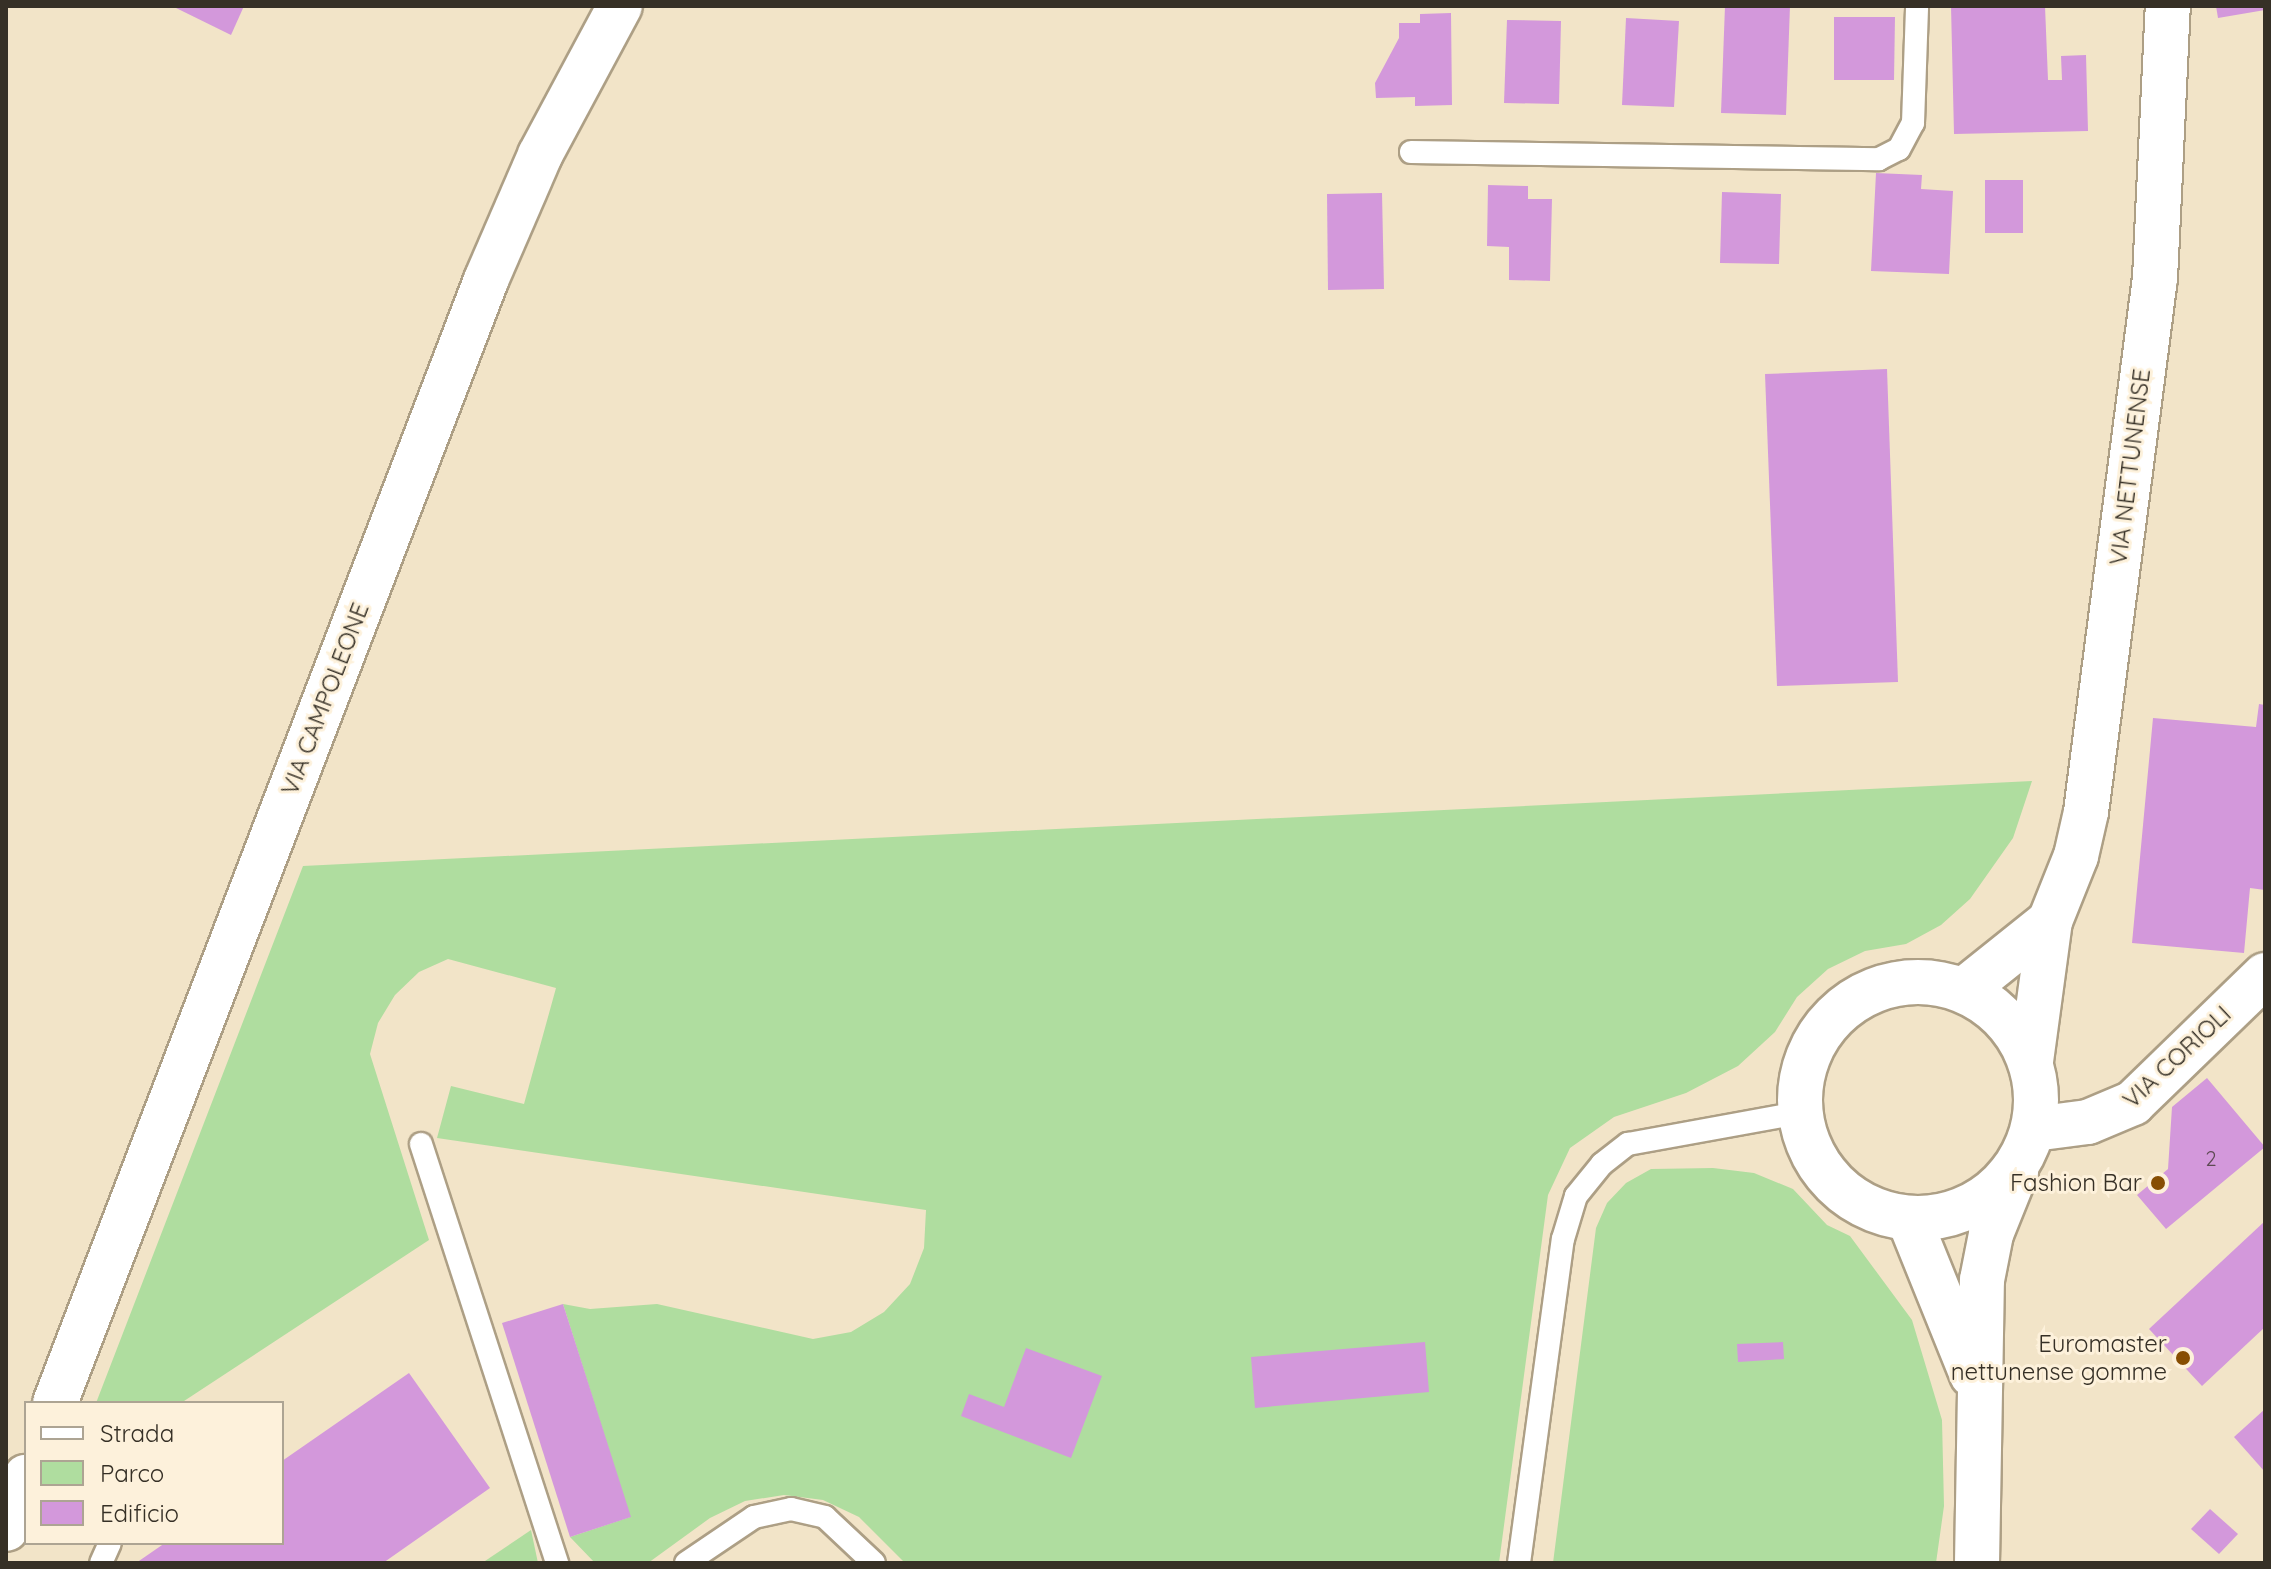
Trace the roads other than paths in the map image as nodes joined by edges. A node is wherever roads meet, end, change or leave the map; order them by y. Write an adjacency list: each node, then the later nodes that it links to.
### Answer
1 (620, 6): 13 (main road, VIA CAMPOLEONE)
2 (1917, 6): 4 (lane)
3 (2168, 6): 5 (main road, VIA NETTUNENSE)
4 (1411, 152)
5 (2050, 921): 7 (main road); 8 (main road, VIA NETTUNENSE)
6 (2265, 975): 11 (main road, VIA CORIOLI)
7 (1964, 990): 8 (main road); 9 (main road)
8 (2031, 1061): 11 (main road)
9 (1799, 1113): 12 (main road); 20 (lane)
10 (421, 1144): 17 (lane)
11 (2027, 1146): 12 (main road); 14 (main road)
12 (1909, 1219): 14 (main road)
13 (56, 1401)
14 (1983, 1404): 21 (main road)
15 (24, 1482): 16 (main road)
16 (6, 1529)
17 (557, 1563)
18 (686, 1563): 19 (lane)
19 (874, 1563)
20 (1519, 1563)
21 (1977, 1563)

